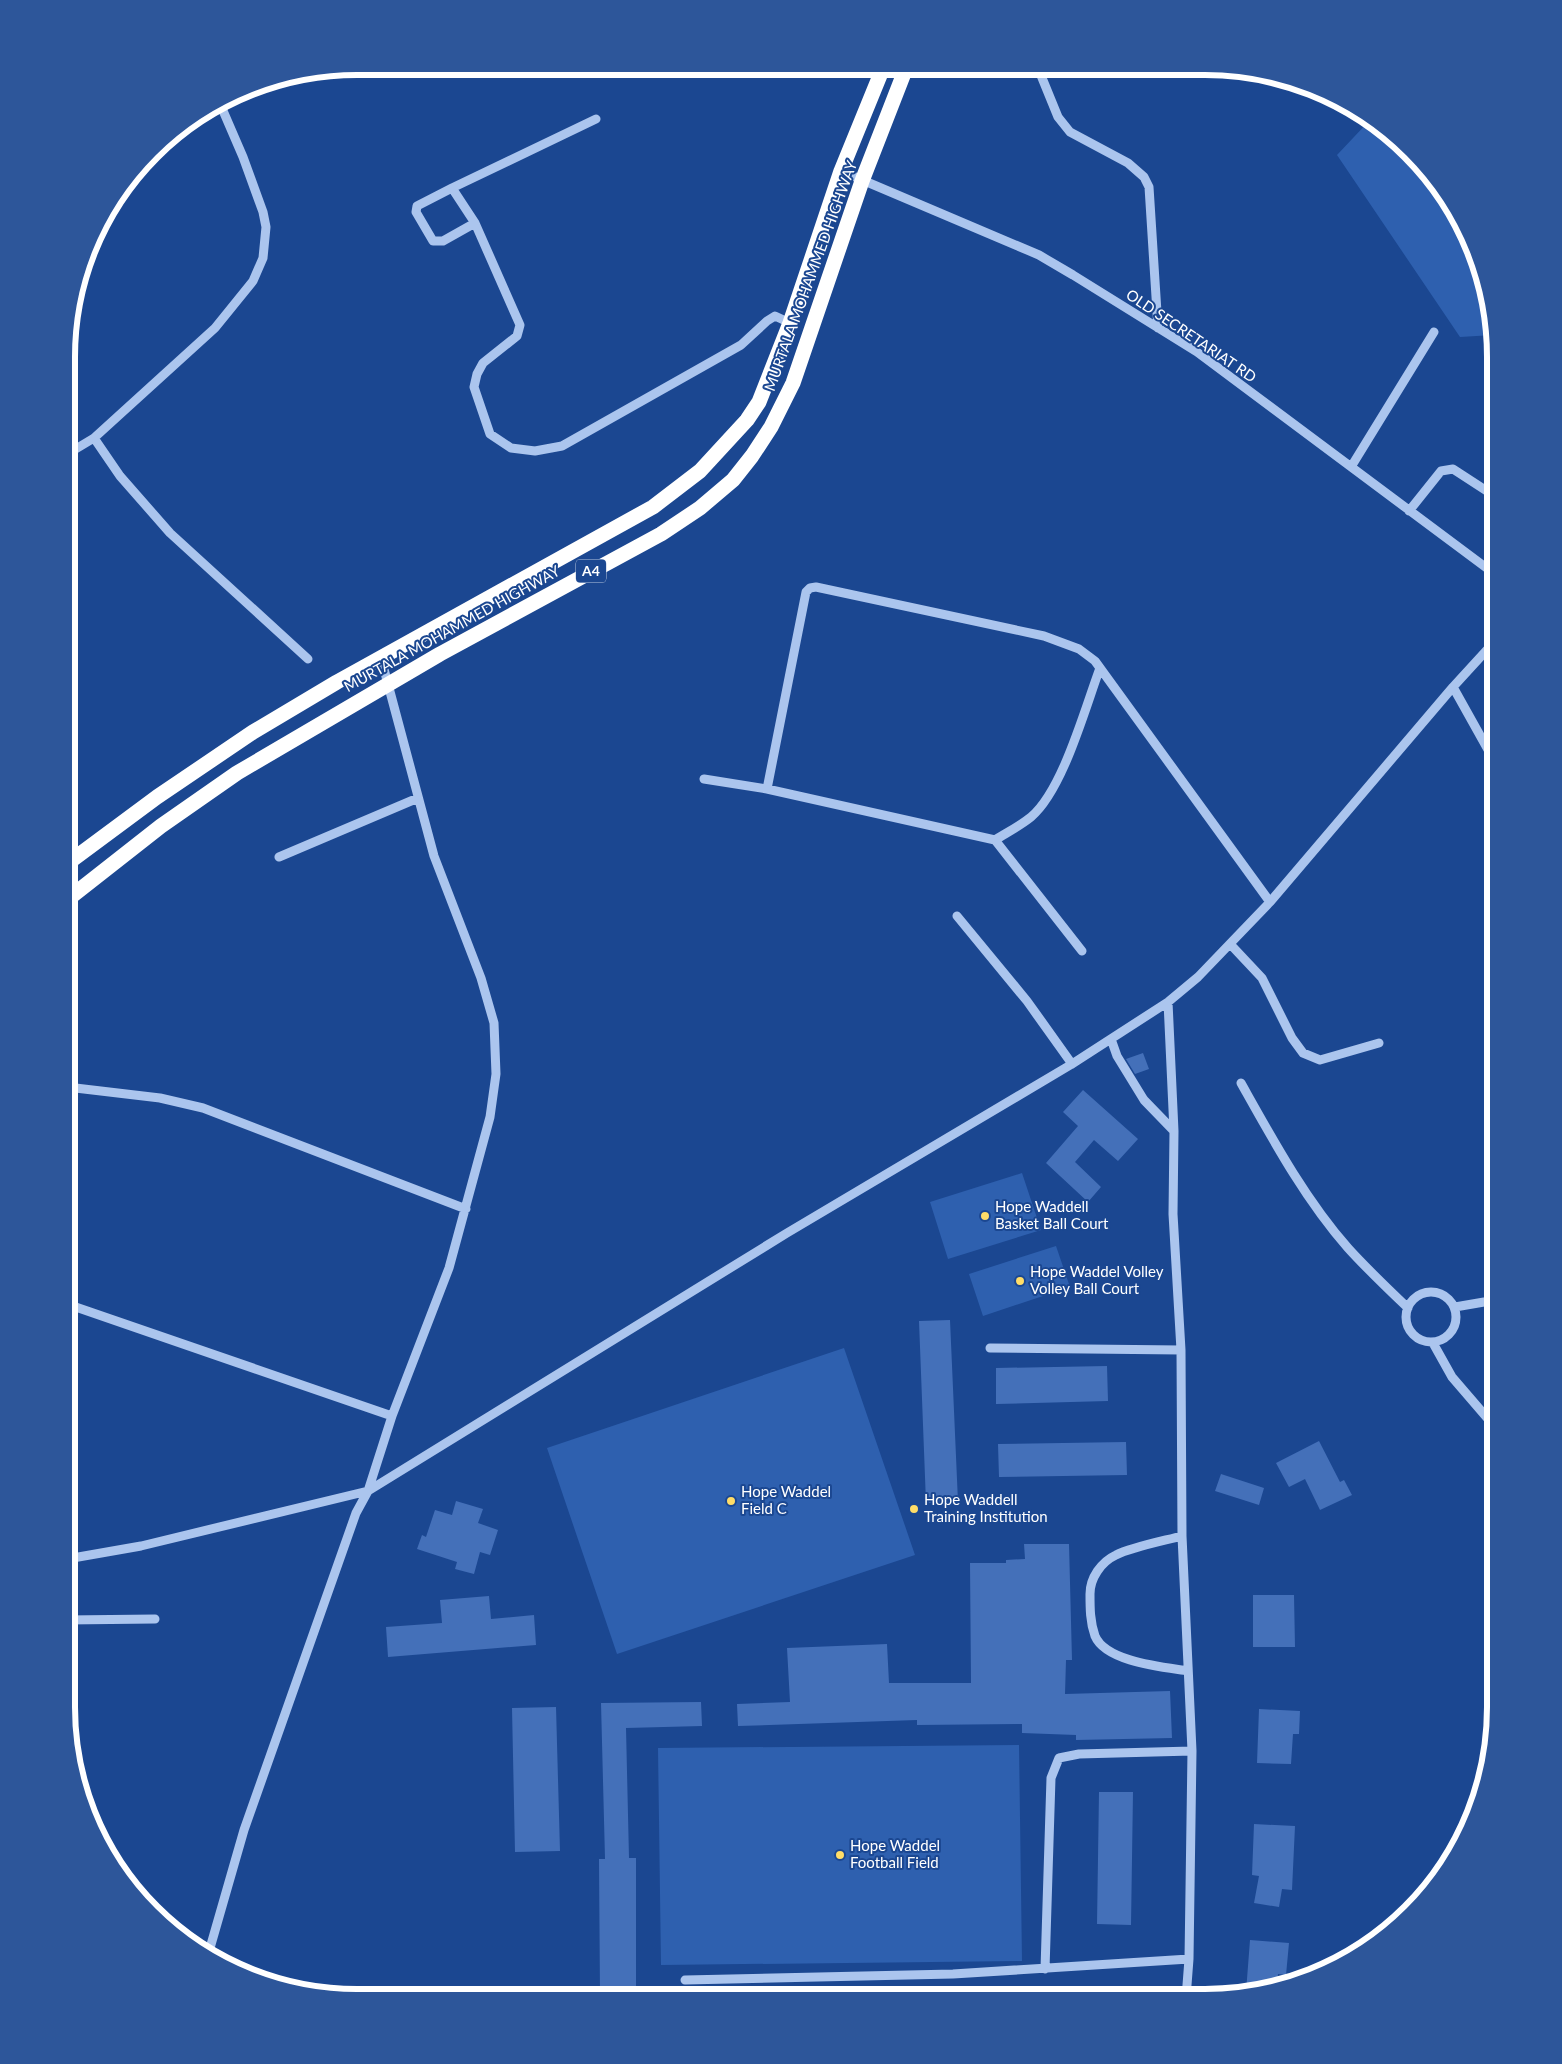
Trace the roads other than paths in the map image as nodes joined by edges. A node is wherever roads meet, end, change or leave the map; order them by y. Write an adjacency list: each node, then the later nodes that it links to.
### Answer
1 (880, 75): 6 (highway, MURTALA MOHAMMED HIGHWAY / A4)
2 (903, 75): 7 (highway, MURTALA MOHAMMED HIGHWAY / A4)
3 (1041, 75): 11 (street)
4 (222, 109): 13 (street)
5 (596, 119): 8 (street)
6 (841, 171): 7 (street, OLD SECRETARIAT RD); 10 (highway, MURTALA MOHAMMED HIGHWAY / A4)
7 (862, 181): 11 (street, OLD SECRETARIAT RD); 23 (highway, MURTALA MOHAMMED HIGHWAY / A4)
8 (452, 188): 9 (street); 9 (street)
9 (475, 222): 10 (street)
10 (790, 322): 20 (highway, MURTALA MOHAMMED HIGHWAY / A4)
11 (1158, 328): 15 (street, OLD SECRETARIAT RD)
12 (1434, 332): 15 (street)
13 (94, 438): 14 (street); 21 (street)
14 (75, 449)
15 (1351, 467): 17 (street, OLD SECRETARIAT RD)
16 (1487, 491): 17 (street)
17 (1409, 511): 18 (street, OLD SECRETARIAT RD)
18 (1487, 568)
19 (1487, 650): 24 (street)
20 (381, 658): 23 (street); 31 (highway, MURTALA MOHAMMED HIGHWAY / A4)
21 (308, 659)
22 (1100, 668): 27 (street); 29 (street); 33 (street)
23 (387, 685): 28 (street); 32 (highway, MURTALA MOHAMMED HIGHWAY / A4)
24 (1453, 687): 25 (street); 33 (street)
25 (1487, 748)
26 (704, 779): 27 (street)
27 (767, 789): 29 (street)
28 (418, 798): 30 (street); 44 (street)
29 (995, 840): 36 (street)
30 (279, 857)
31 (75, 858)
32 (75, 894)
33 (1270, 902): 35 (street)
34 (956, 916): 40 (street)
35 (1231, 945): 37 (street); 39 (street)
36 (1082, 951)
37 (1168, 1002): 38 (street); 43 (street)
38 (1111, 1039): 40 (street); 43 (street)
39 (1379, 1043)
40 (1072, 1064): 54 (street)
41 (1242, 1084): 48 (street)
42 (75, 1089): 44 (street)
43 (1174, 1131): 51 (street)
44 (466, 1209): 52 (street)
45 (1487, 1301): 47 (street)
46 (75, 1307): 52 (street)
47 (1455, 1307): 48 (street); 49 (street)
48 (1408, 1308): 49 (street)
49 (1433, 1342): 53 (street)
50 (990, 1348): 51 (street)
51 (1181, 1350): 55 (street)
52 (392, 1416): 54 (street)
53 (1487, 1419)
54 (368, 1491): 56 (street); 61 (street)
55 (1182, 1536): 59 (street); 59 (street)
56 (75, 1557)
57 (155, 1619): 58 (street)
58 (75, 1620)
59 (1188, 1671): 60 (street)
60 (1192, 1751): 62 (street); 63 (street)
61 (210, 1947)
62 (1189, 1959): 63 (street); 65 (street)
63 (1045, 1969): 64 (street)
64 (685, 1980)
65 (1187, 1989)

